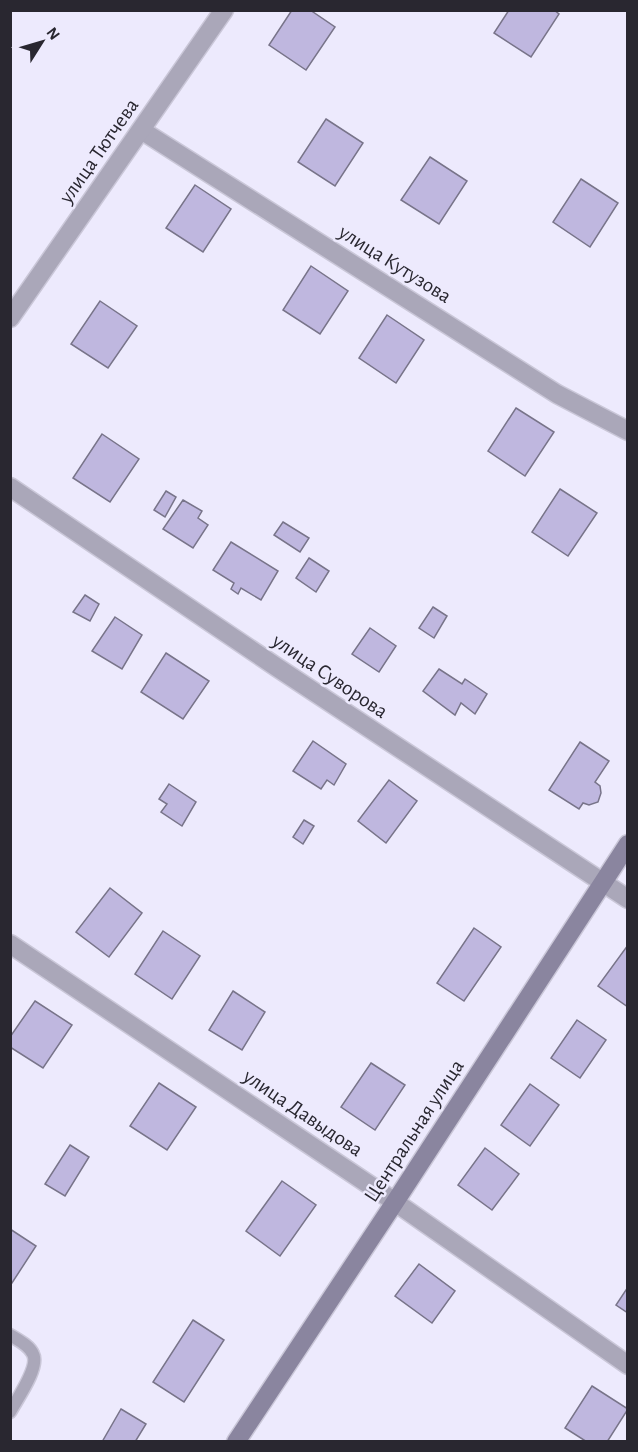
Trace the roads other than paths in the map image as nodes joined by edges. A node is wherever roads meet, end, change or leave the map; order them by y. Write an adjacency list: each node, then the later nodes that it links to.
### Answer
1 (224, 10): 2 (street, улица Тютчева)
2 (141, 130): 3 (street, улица Тютчева); 4 (street, улица Кутузова)
3 (10, 318)
4 (627, 431)
5 (10, 487): 7 (street, улица Суворова)
6 (627, 844): 7 (street, Центральная улица)
7 (602, 882): 8 (street, улица Суворова); 10 (street, Центральная улица)
8 (627, 899)
9 (10, 944): 10 (street, улица Давыдова)
10 (395, 1202): 12 (street, улица Давыдова); 14 (street, Центральная улица)
11 (10, 1335): 13 (lane)
12 (627, 1365)
13 (10, 1412)
14 (236, 1442)

